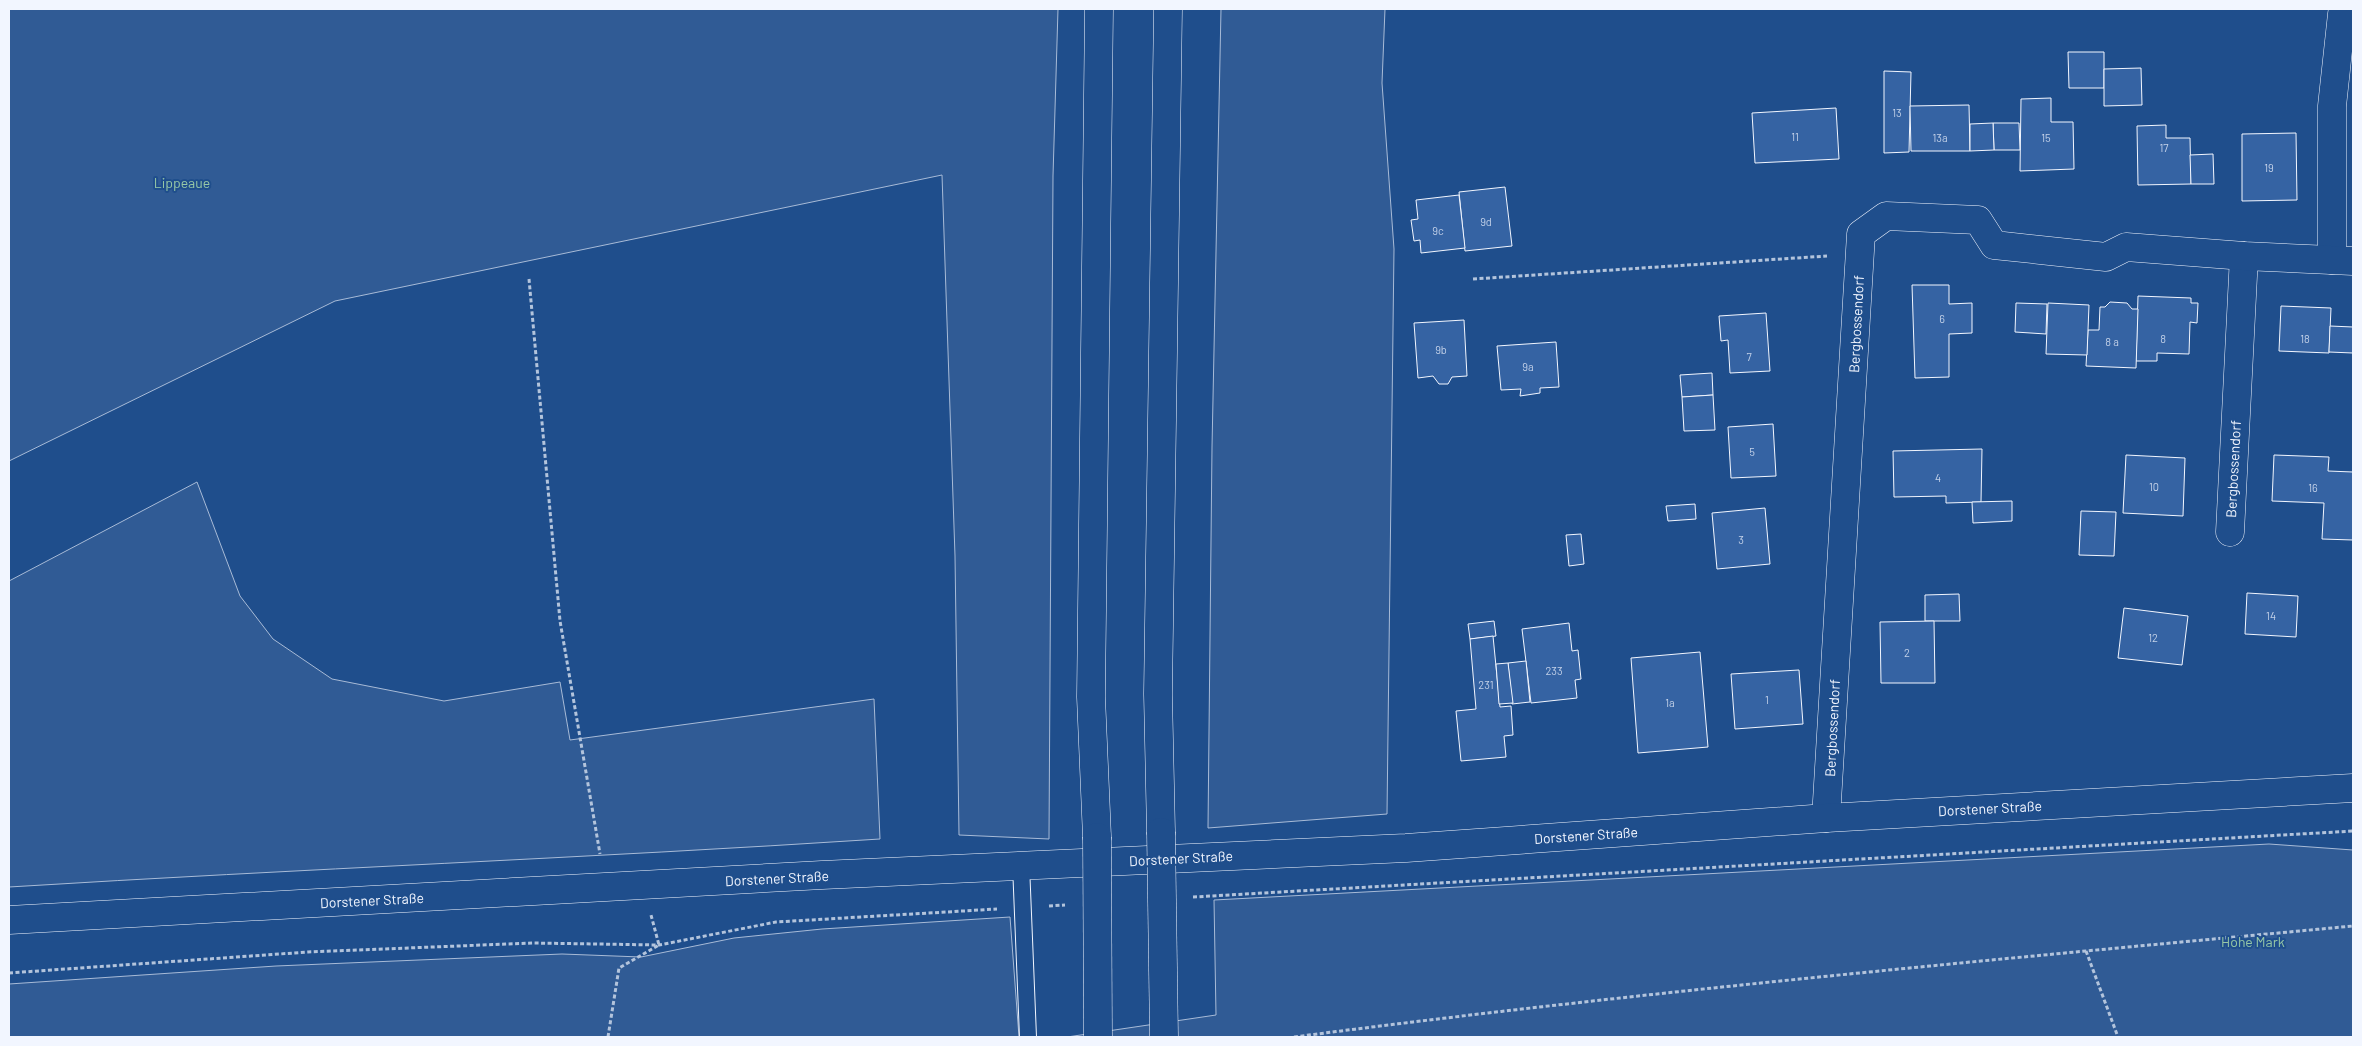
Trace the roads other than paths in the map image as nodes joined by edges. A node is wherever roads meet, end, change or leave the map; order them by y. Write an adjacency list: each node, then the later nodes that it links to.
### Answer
1 (1099, 9): 12 (main road, bridge)
2 (1168, 9): 13 (main road, bridge)
3 (2342, 14): 5 (main road, Bergbossendorf)
4 (2244, 256): 5 (main road, Bergbossendorf); 6 (main road, Bergbossendorf); 8 (main road, Bergbossendorf)
5 (2343, 260)
6 (2230, 532)
7 (2353, 788): 8 (main road, Dorstener Straße)
8 (1826, 818): 9 (main road, Dorstener Straße)
9 (1021, 865): 10 (main road, Dorstener Straße); 11 (lane)
10 (9, 920)
11 (1028, 1037)
12 (1098, 1037)
13 (1164, 1037)

